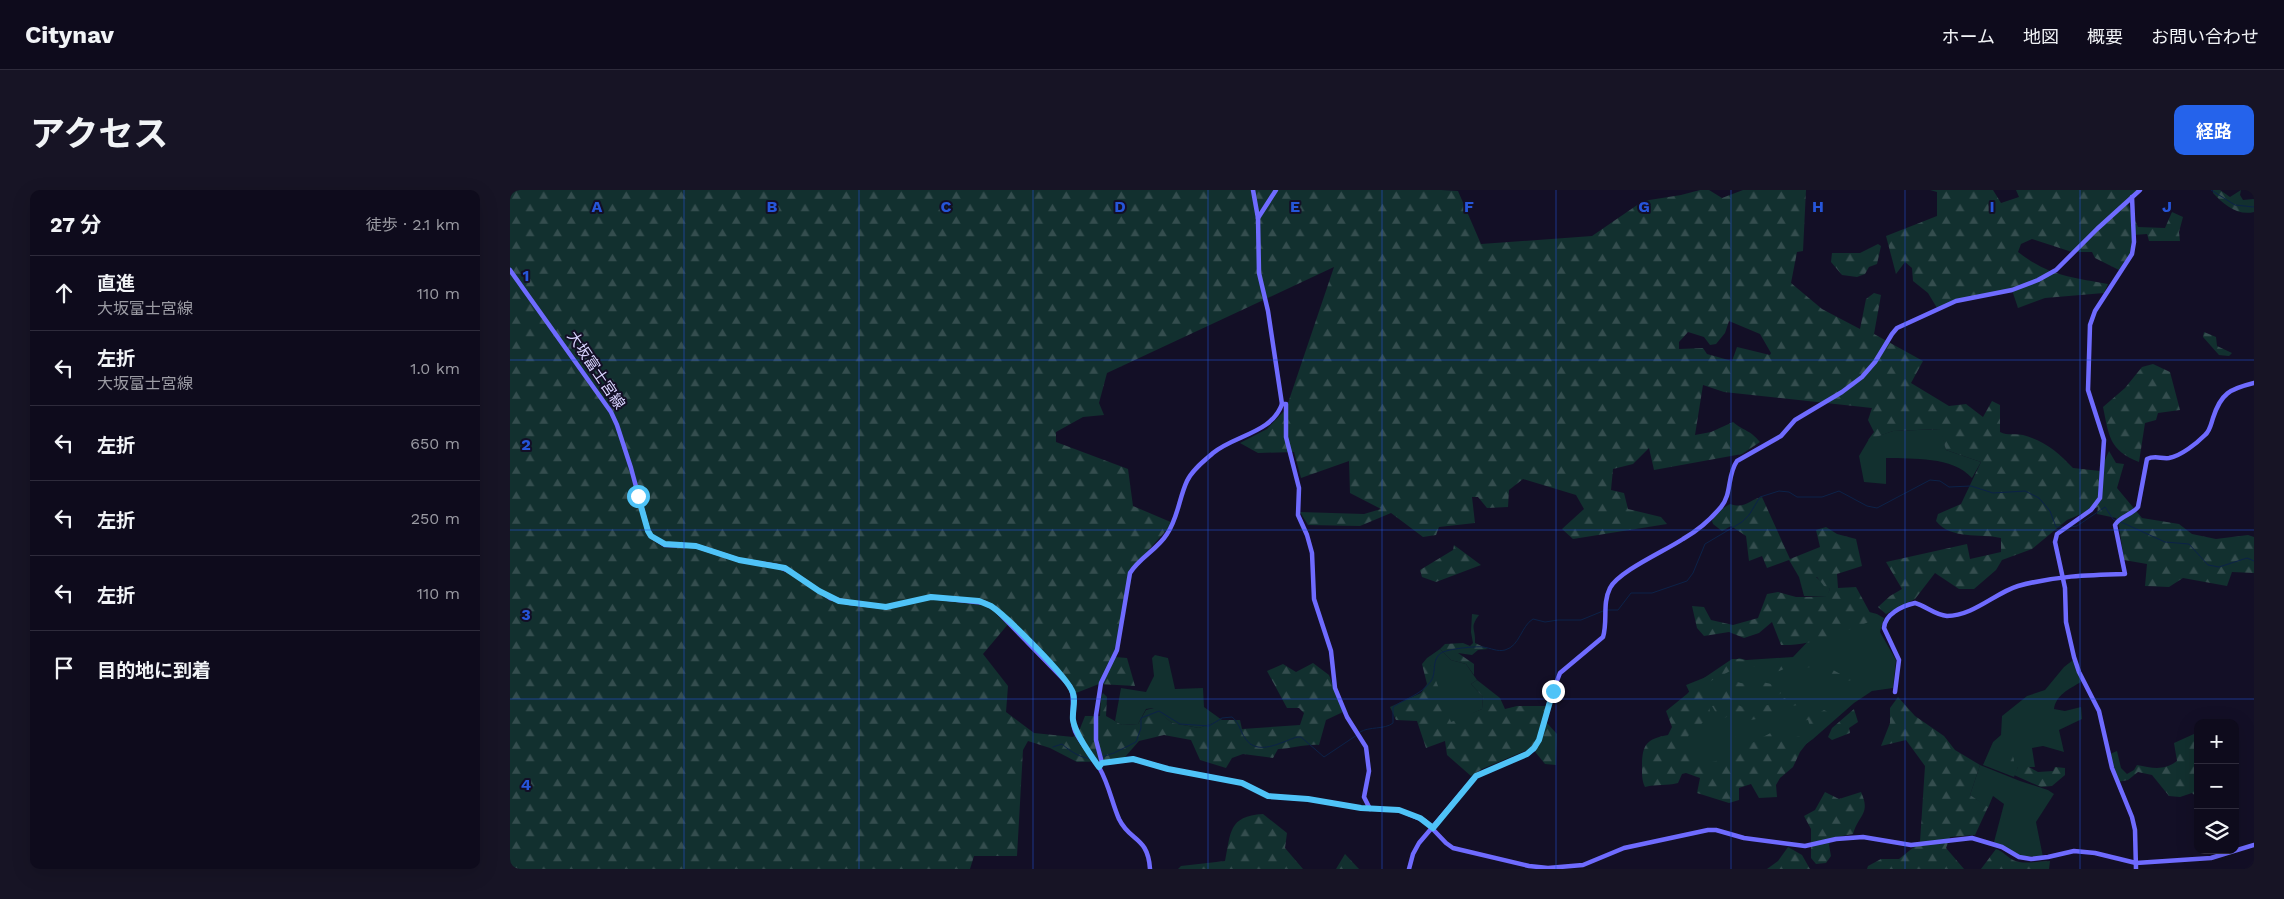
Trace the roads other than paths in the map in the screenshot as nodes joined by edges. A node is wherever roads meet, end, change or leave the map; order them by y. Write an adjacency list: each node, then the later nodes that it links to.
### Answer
1 (1253, 190): 5 (street)
2 (1276, 190): 5 (street)
3 (2140, 190): 4 (street)
4 (2132, 197): 9 (street); 13 (street)
5 (1258, 218): 8 (street)
6 (510, 270): 11 (street, 大坂富士宮線)
7 (2254, 383): 9 (street)
8 (1282, 404): 11 (street); 12 (street)
9 (2062, 576): 10 (street); 15 (street)
10 (1895, 692)
11 (1100, 762): 12 (street); 16 (street, 大坂富士宮線)
12 (1370, 809): 13 (street)
13 (1433, 828): 15 (street); 17 (street)
14 (2254, 845): 15 (street)
15 (2136, 866)
16 (1150, 869)
17 (1409, 869)

